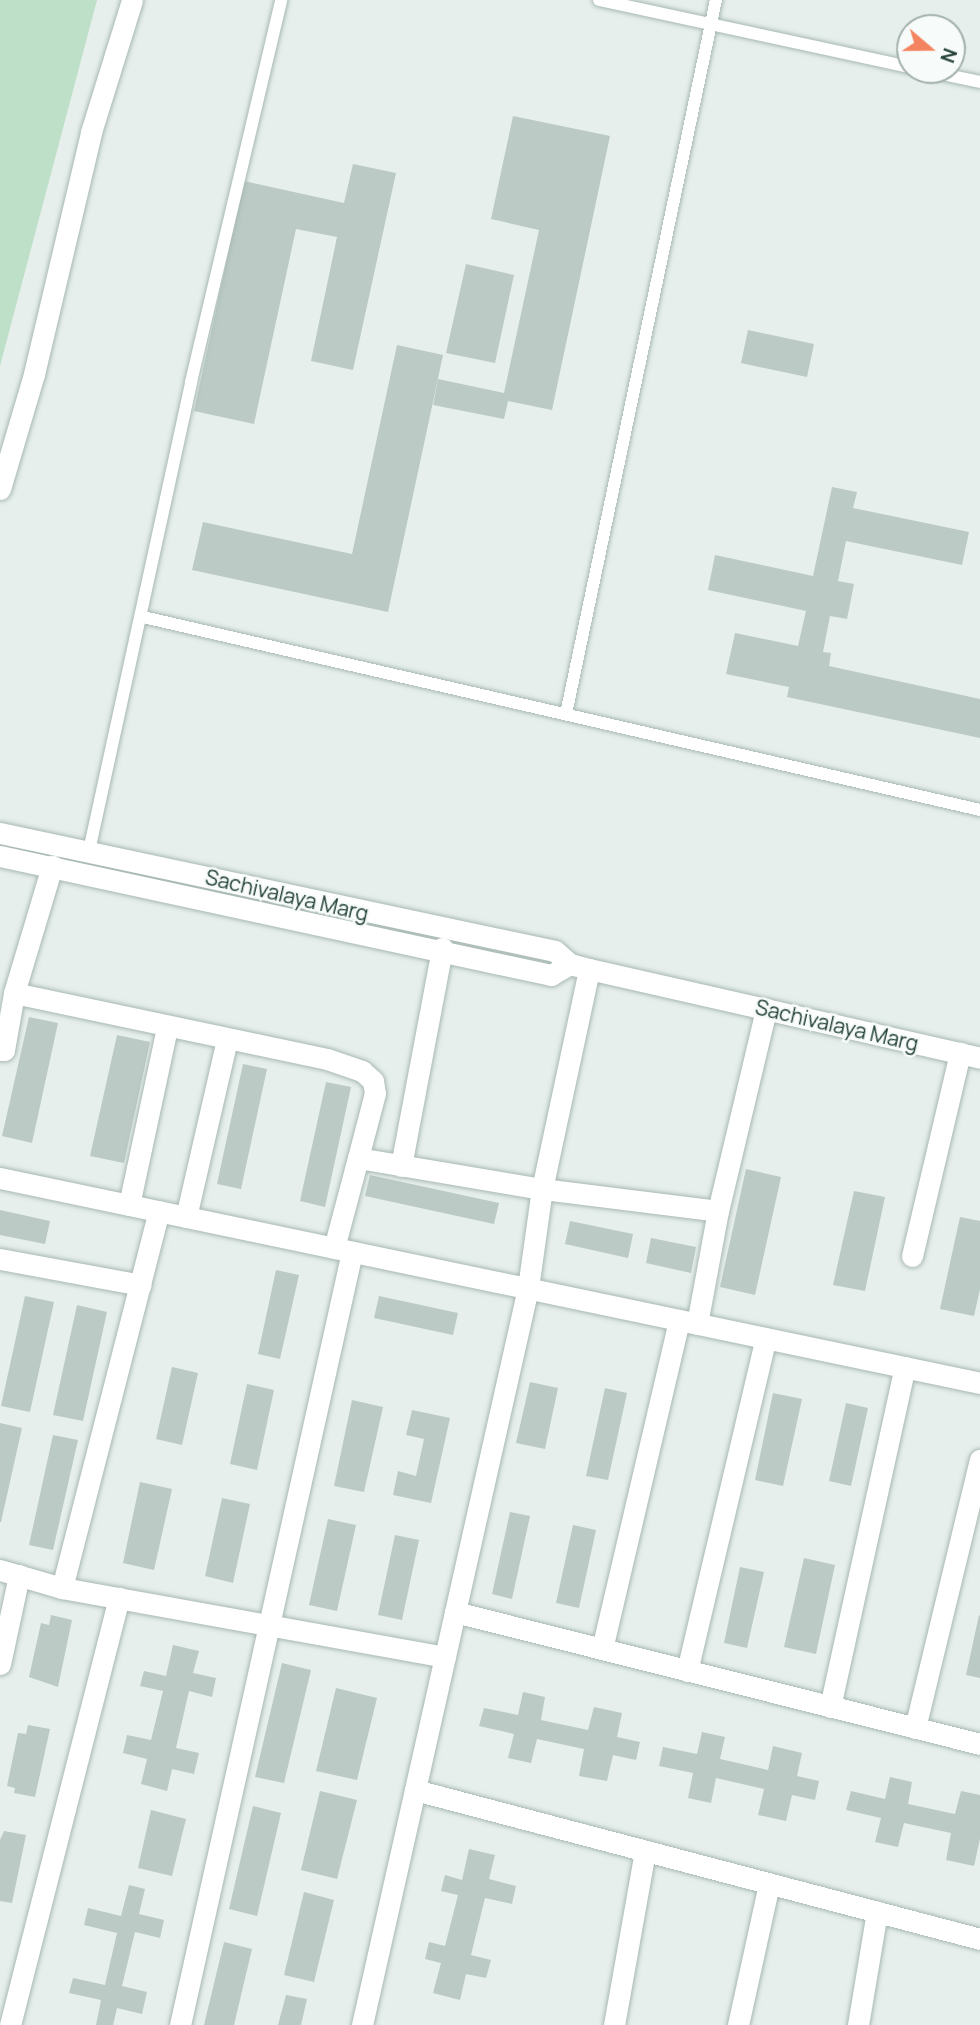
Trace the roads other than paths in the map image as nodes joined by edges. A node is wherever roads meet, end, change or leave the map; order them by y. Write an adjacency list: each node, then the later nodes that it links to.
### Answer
1 (132, 0): 7 (street)
2 (281, 0): 8 (lane)
3 (598, 0): 5 (lane)
4 (716, 0): 5 (lane)
5 (710, 24): 6 (lane); 9 (lane)
6 (896, 64)
7 (0, 489)
8 (143, 617): 9 (lane); 12 (lane)
9 (566, 714): 10 (lane)
10 (980, 810)
11 (0, 833): 12 (street, Sachivalaya Marg)
12 (89, 851): 16 (street, Sachivalaya Marg)
13 (0, 856): 14 (street, Sachivalaya Marg)
14 (52, 866): 15 (street, Sachivalaya Marg); 17 (street)
15 (442, 948): 16 (street, Sachivalaya Marg); 24 (street)
16 (580, 967): 18 (street, Sachivalaya Marg); 26 (street)
17 (14, 993): 19 (street); 22 (street)
18 (766, 1009): 21 (street, Sachivalaya Marg); 29 (street)
19 (167, 1027): 20 (street); 27 (street)
20 (227, 1040): 23 (street); 30 (street)
21 (970, 1055): 32 (street)
22 (1, 1057)
23 (358, 1158): 24 (street); 31 (street)
24 (401, 1166): 26 (street)
25 (0, 1178): 27 (street)
26 (542, 1189): 29 (street); 35 (street)
27 (129, 1205): 28 (street)
28 (159, 1211): 30 (street); 34 (street)
29 (718, 1211): 36 (street)
30 (186, 1217): 31 (street)
31 (343, 1250): 35 (street); 45 (street)
32 (912, 1256)
33 (0, 1259): 34 (street)
34 (141, 1285): 42 (street)
35 (528, 1288): 36 (street); 44 (street)
36 (688, 1322): 37 (street); 46 (street)
37 (766, 1338): 38 (street); 49 (street)
38 (905, 1367): 39 (street); 50 (street)
39 (980, 1383)
40 (980, 1460): 51 (street)
41 (10, 1572): 42 (street); 48 (street)
42 (62, 1588): 43 (street)
43 (119, 1598): 45 (street); 58 (street)
44 (455, 1612): 46 (street); 47 (street)
45 (267, 1627): 47 (street); 59 (street)
46 (602, 1649): 49 (street)
47 (445, 1657): 53 (street)
48 (0, 1664)
49 (687, 1671): 50 (street)
50 (830, 1707): 51 (street)
51 (915, 1728): 52 (street)
52 (980, 1744)
53 (415, 1790): 54 (street); 60 (street)
54 (645, 1851): 55 (street); 61 (street)
55 (769, 1884): 56 (street); 62 (street)
56 (877, 1912): 57 (street); 63 (street)
57 (980, 1939)
58 (10, 2025)
59 (180, 2025)
60 (362, 2025)
61 (614, 2025)
62 (738, 2025)
63 (858, 2025)

